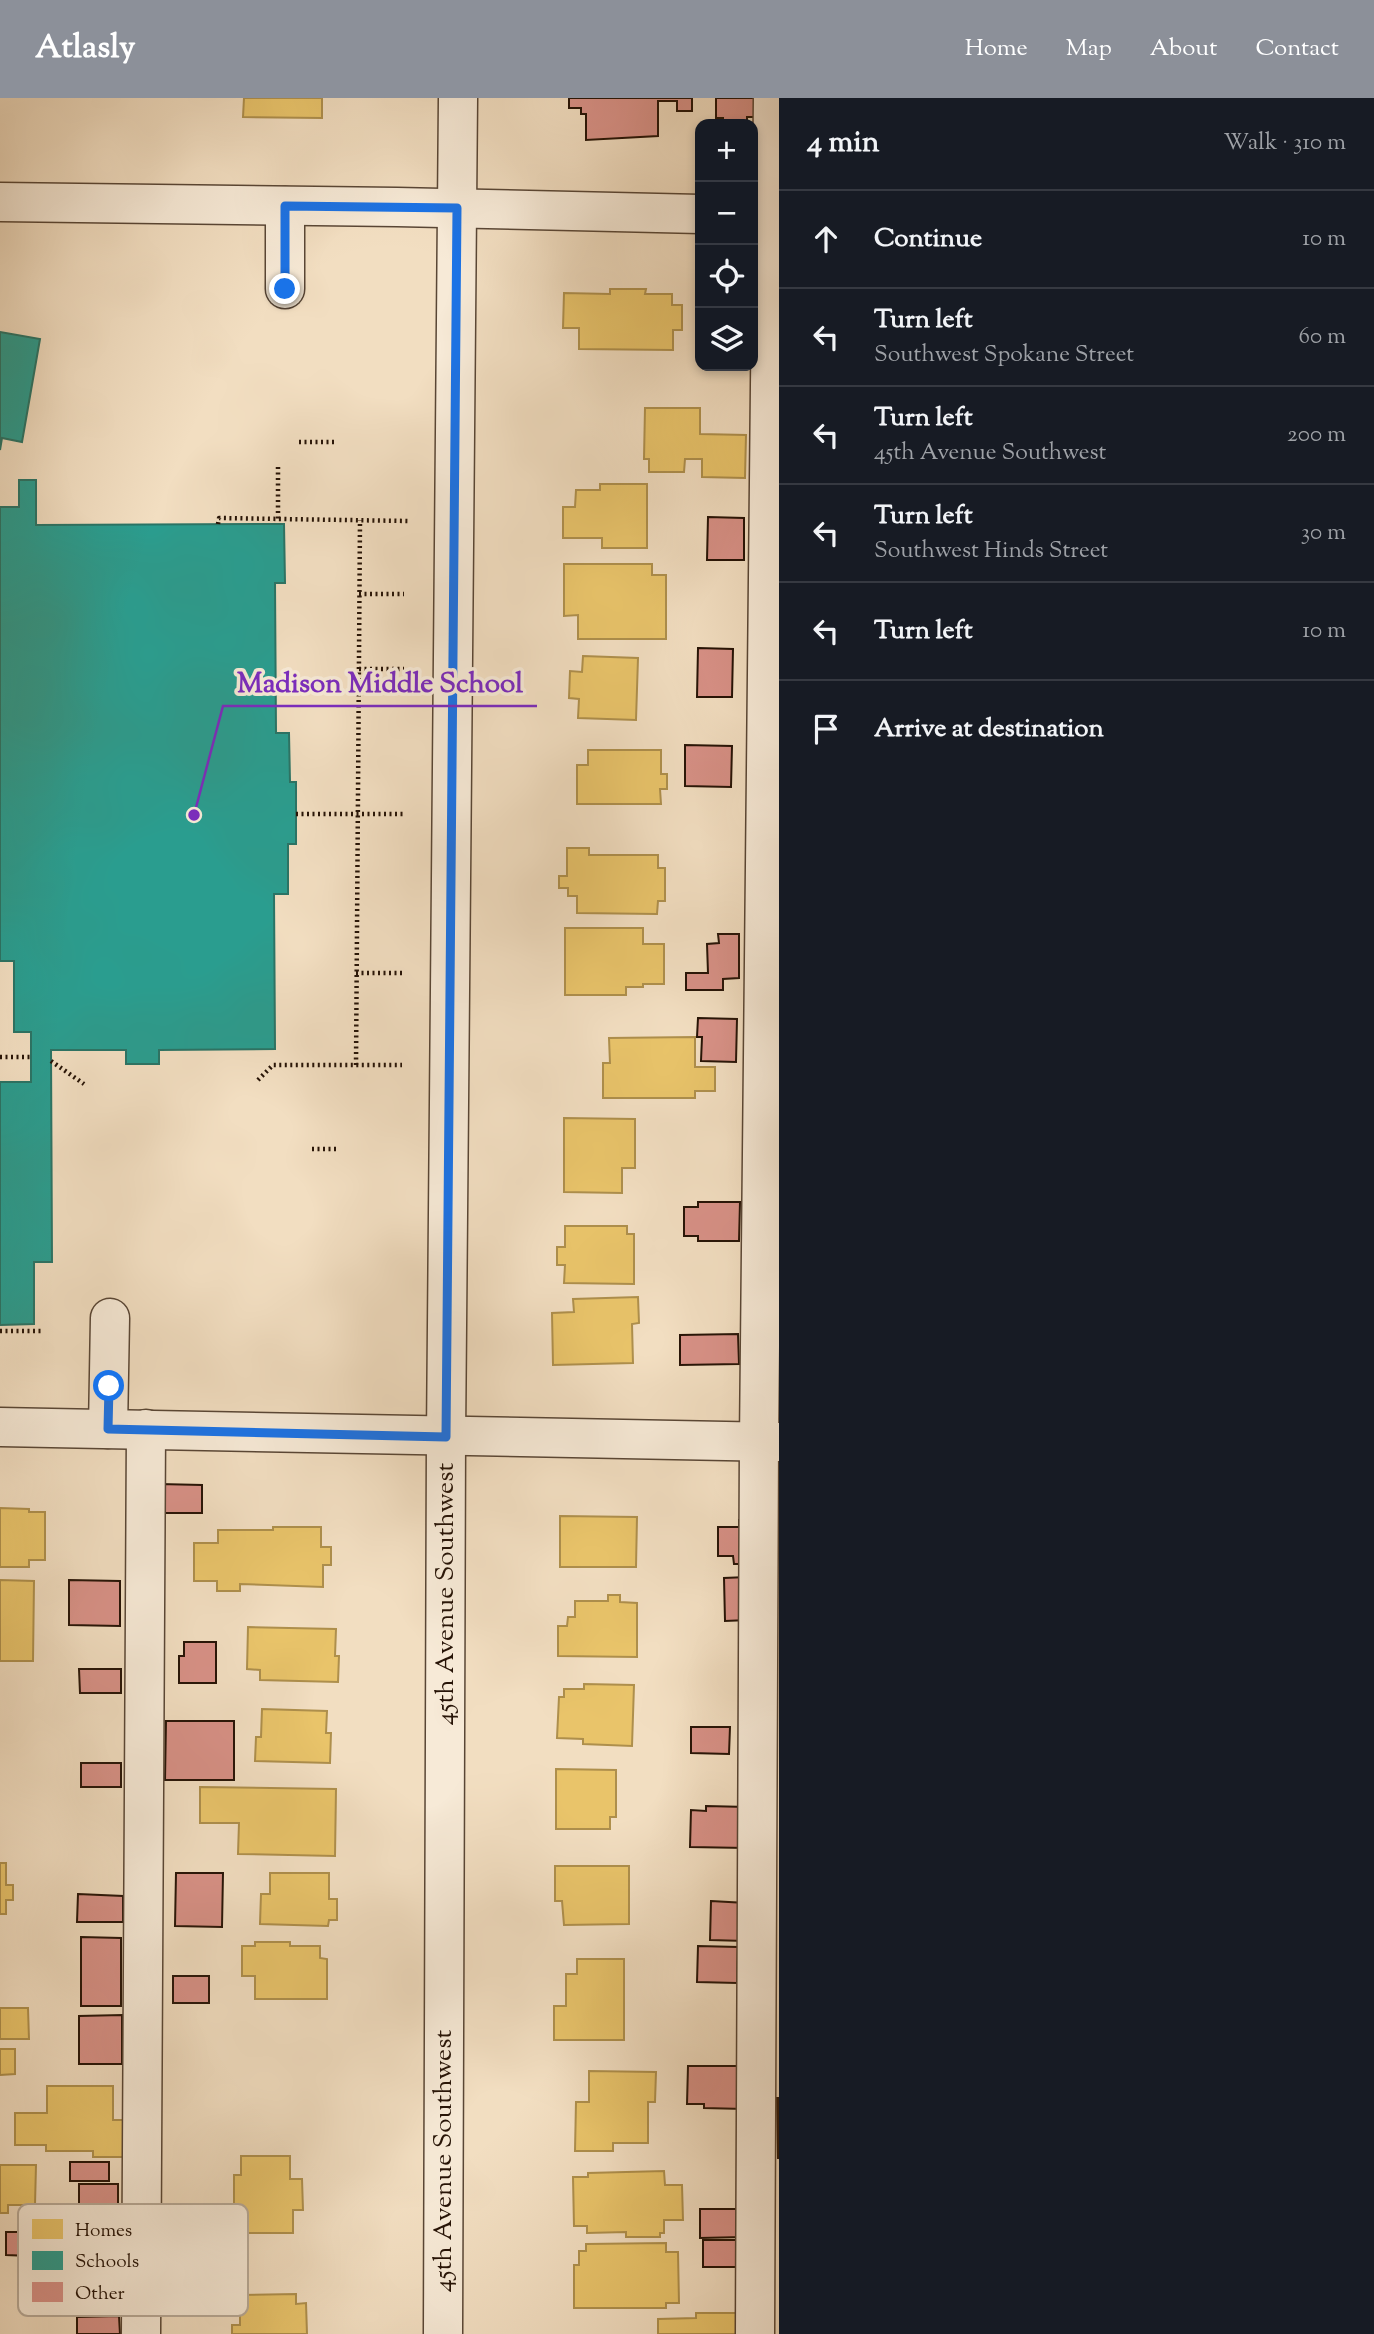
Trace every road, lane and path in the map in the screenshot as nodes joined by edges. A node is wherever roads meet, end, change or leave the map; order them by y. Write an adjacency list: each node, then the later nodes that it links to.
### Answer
1 (457, 98): 5 (street, 45th Avenue Southwest)
2 (773, 98): 7 (street)
3 (0, 202): 4 (street)
4 (285, 206): 5 (street); 8 (street)
5 (457, 208): 6 (street); 40 (street, 45th Avenue Southwest)
6 (695, 214)
7 (768, 216): 41 (street)
8 (285, 289)
9 (299, 442): 10 (path)
10 (336, 442)
11 (278, 467): 12 (path)
12 (278, 519): 13 (path); 15 (path)
13 (360, 520): 14 (path); 16 (path)
14 (408, 521)
15 (218, 524)
16 (359, 594): 17 (path); 18 (path)
17 (404, 594)
18 (359, 668): 19 (path); 21 (path)
19 (404, 669)
20 (296, 814): 21 (path)
21 (357, 814): 22 (path); 23 (path)
22 (404, 814)
23 (356, 973): 24 (path); 28 (path)
24 (402, 973)
25 (0, 1057): 26 (path)
26 (31, 1057)
27 (51, 1061): 31 (path)
28 (356, 1065): 29 (path); 30 (path)
29 (402, 1065)
30 (258, 1080)
31 (84, 1084)
32 (312, 1149): 33 (path)
33 (339, 1149)
34 (110, 1318): 38 (street)
35 (0, 1331): 36 (path)
36 (41, 1331)
37 (0, 1427): 38 (street)
38 (108, 1429): 39 (street)
39 (146, 1429): 40 (street); 42 (street)
40 (446, 1437): 41 (street); 45 (street, 45th Avenue Southwest)
41 (769, 1442): 46 (street)
42 (142, 2204)
43 (141, 2316): 44 (street)
44 (141, 2334)
45 (443, 2334)
46 (755, 2334)

